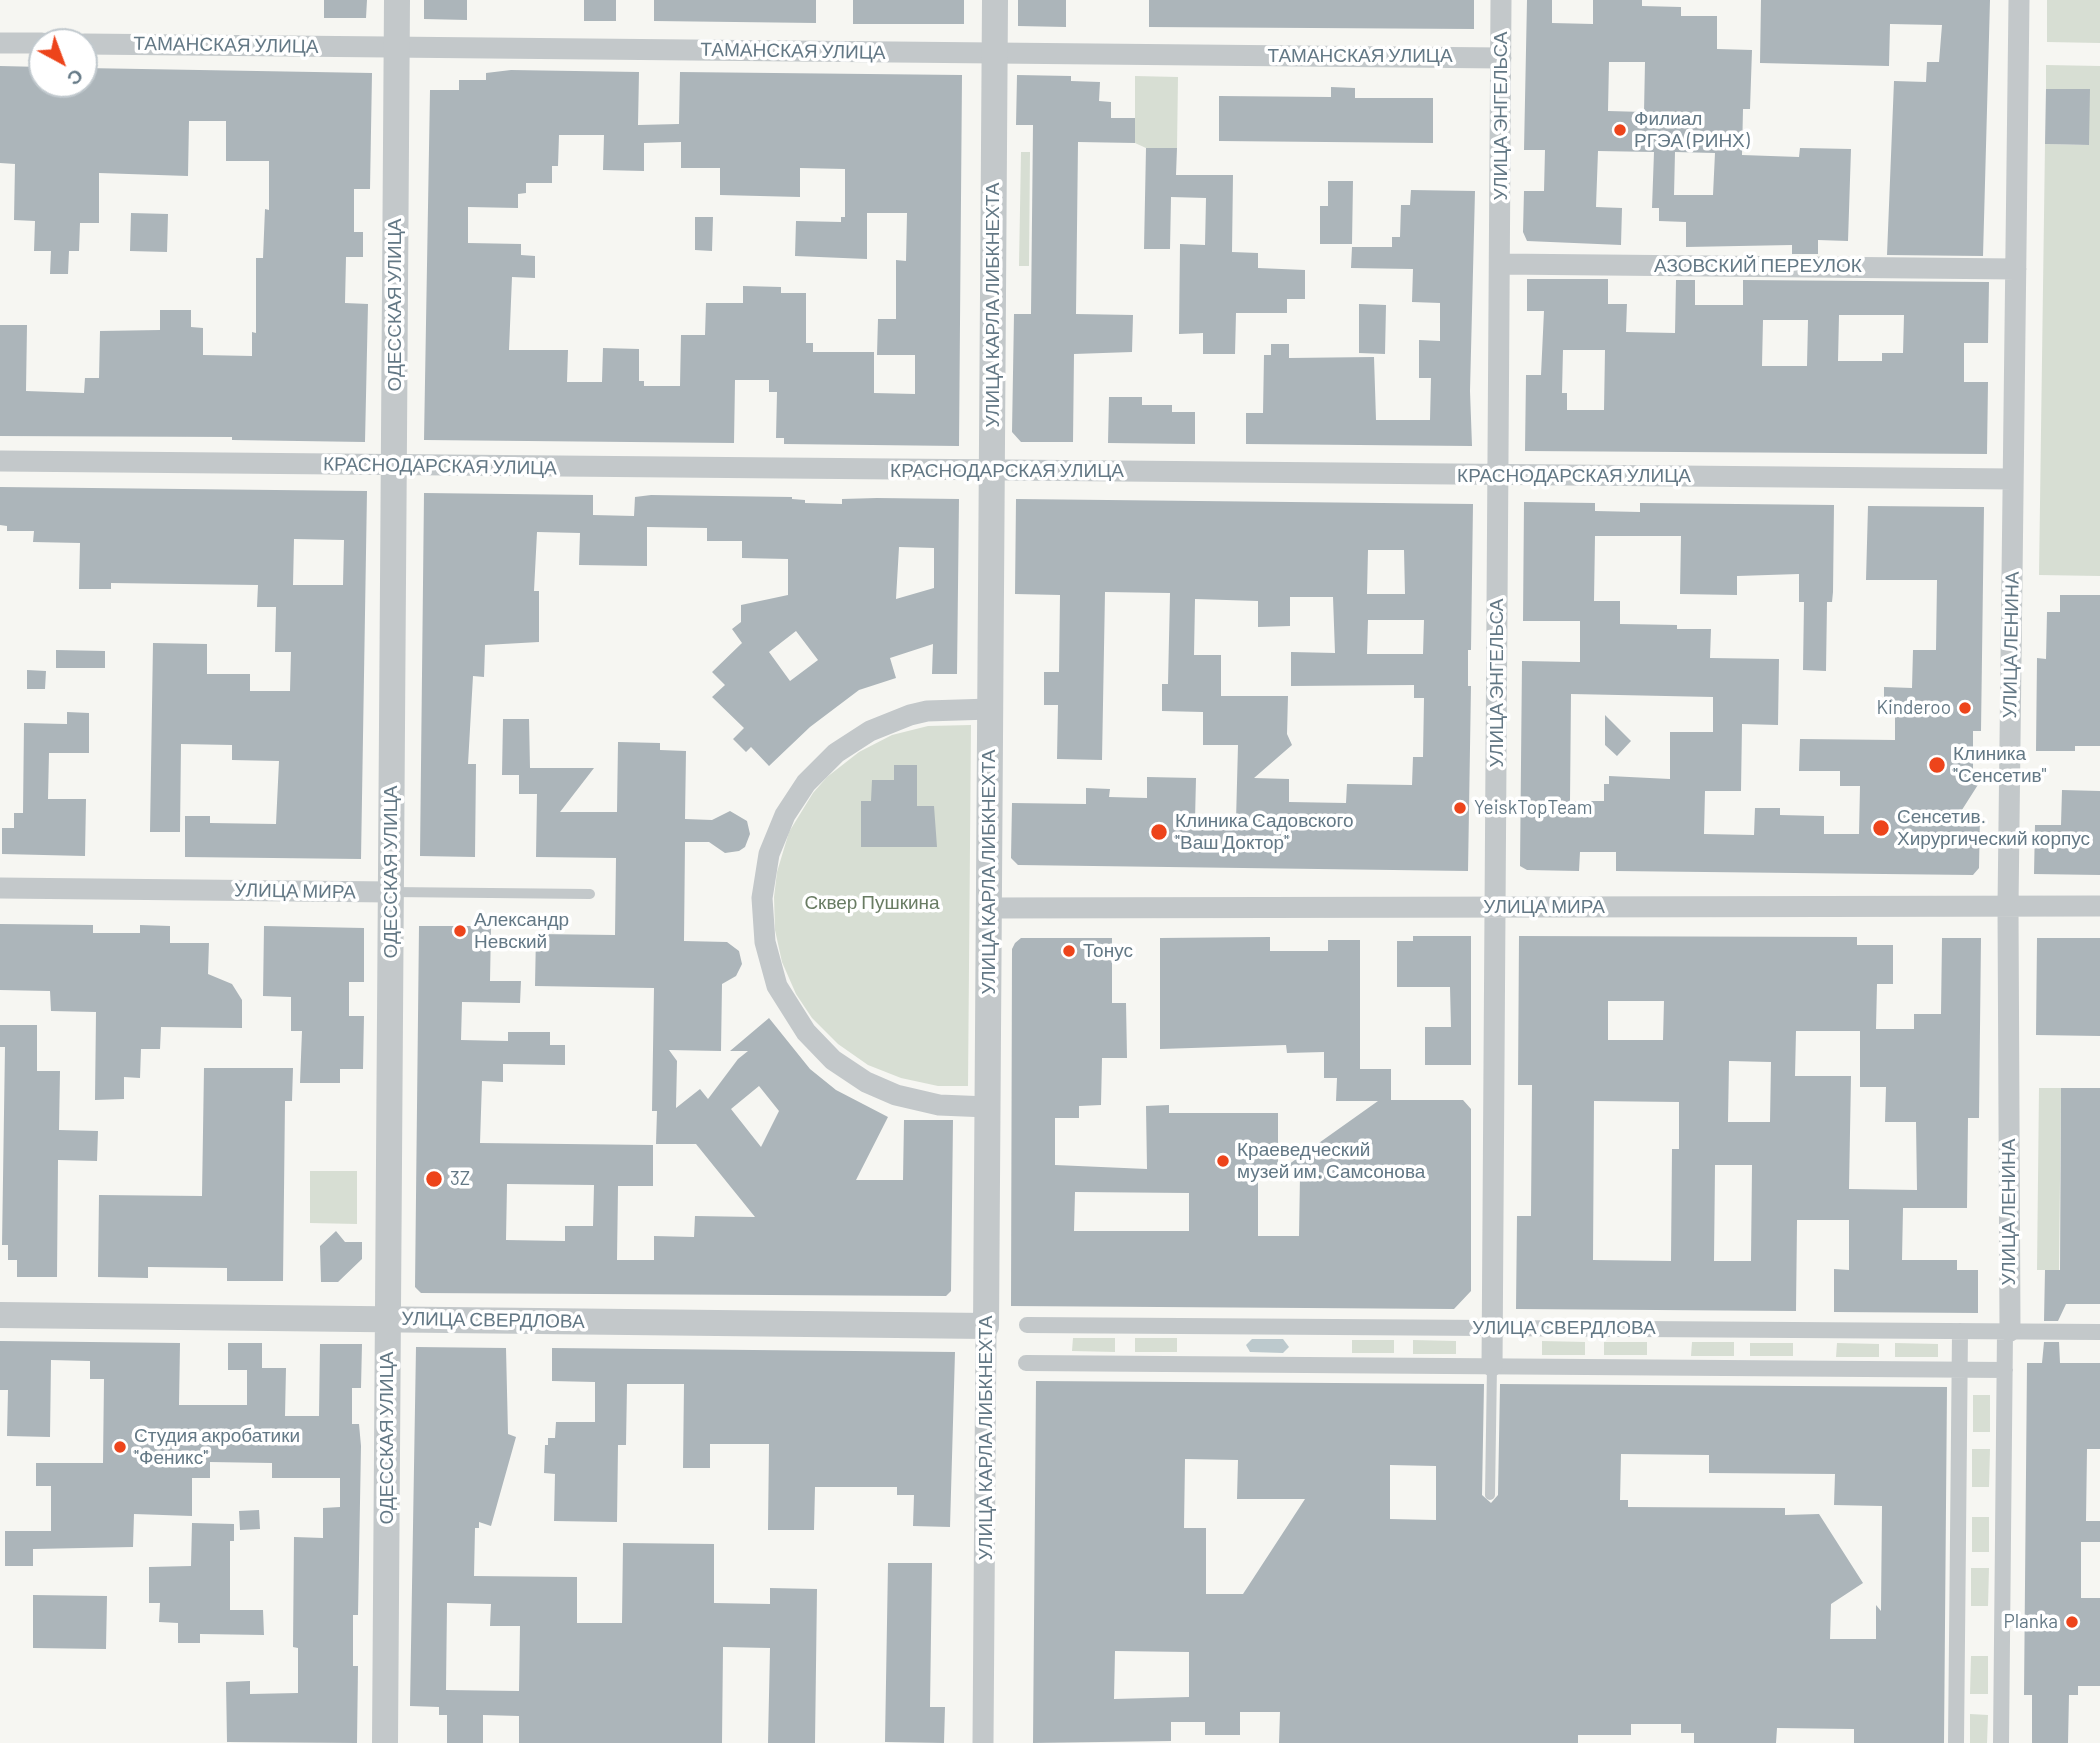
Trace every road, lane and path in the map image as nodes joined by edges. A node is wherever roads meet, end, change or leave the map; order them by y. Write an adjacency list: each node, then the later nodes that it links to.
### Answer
1 (397, 0): 8 (street, ОДЕССКАЯ УЛИЦА)
2 (995, 0): 9 (street, УЛИЦА КАРЛА ЛИБКНЕХТА)
3 (1502, 0): 10 (street, УЛИЦА ЭНГЕЛЬСА)
4 (2019, 0): 12 (street, УЛИЦА ЛЕНИНА)
5 (0, 43): 6 (street)
6 (28, 43)
7 (98, 44): 8 (street, ТАМАНСКАЯ УЛИЦА)
8 (397, 47): 9 (street, ТАМАНСКАЯ УЛИЦА); 14 (street, ОДЕССКАЯ УЛИЦА)
9 (995, 53): 10 (street, ТАМАНСКАЯ УЛИЦА); 15 (street, УЛИЦА КАРЛА ЛИБКНЕХТА)
10 (1501, 58): 11 (street, УЛИЦА ЭНГЕЛЬСА)
11 (1500, 264): 12 (street, АЗОВСКИЙ ПЕРЕУЛОК); 16 (street, УЛИЦА ЭНГЕЛЬСА)
12 (2016, 269): 17 (street, УЛИЦА ЛЕНИНА)
13 (0, 461): 14 (street, КРАСНОДАРСКАЯ УЛИЦА)
14 (394, 465): 15 (street, КРАСНОДАРСКАЯ УЛИЦА); 20 (street, ОДЕССКАЯ УЛИЦА)
15 (992, 471): 16 (street, КРАСНОДАРСКАЯ УЛИЦА); 18 (street, УЛИЦА КАРЛА ЛИБКНЕХТА)
16 (1498, 476): 17 (street, КРАСНОДАРСКАЯ УЛИЦА); 24 (street, УЛИЦА ЭНГЕЛЬСА)
17 (2013, 479): 22 (street, УЛИЦА ЛЕНИНА)
18 (990, 709): 25 (street, УЛИЦА КАРЛА ЛИБКНЕХТА); 26 (street)
19 (0, 888): 20 (street, УЛИЦА МИРА)
20 (391, 892): 21 (lane, УЛИЦА МИРА); 28 (street, ОДЕССКАЯ УЛИЦА)
21 (590, 894)
22 (2008, 906): 23 (street, УЛИЦА МИРА); 24 (street, УЛИЦА МИРА); 33 (street, УЛИЦА ЛЕНИНА)
23 (2100, 906)
24 (1495, 907): 25 (street, УЛИЦА МИРА); 31 (street, УЛИЦА ЭНГЕЛЬСА)
25 (989, 908): 26 (street, УЛИЦА КАРЛА ЛИБКНЕХТА)
26 (988, 1107): 30 (street, УЛИЦА КАРЛА ЛИБКНЕХТА)
27 (0, 1315): 28 (street, УЛИЦА СВЕРДЛОВА)
28 (388, 1319): 30 (street, УЛИЦА СВЕРДЛОВА); 40 (street, ОДЕССКАЯ УЛИЦА)
29 (1027, 1325): 31 (street, УЛИЦА СВЕРДЛОВА)
30 (986, 1326): 41 (street, УЛИЦА КАРЛА ЛИБКНЕХТА)
31 (1492, 1328): 32 (street, УЛИЦА СВЕРДЛОВА); 36 (street, УЛИЦА ЭНГЕЛЬСА)
32 (1960, 1331): 33 (street, УЛИЦА СВЕРДЛОВА); 37 (street)
33 (2007, 1331): 34 (street, УЛИЦА СВЕРДЛОВА); 38 (street, УЛИЦА ЛЕНИНА)
34 (2100, 1332)
35 (1026, 1363): 36 (street)
36 (1492, 1366): 37 (street); 39 (lane)
37 (1960, 1370): 38 (street); 42 (street)
38 (2005, 1370): 43 (street, УЛИЦА ЛЕНИНА)
39 (1490, 1495)
40 (385, 1743)
41 (984, 1743)
42 (1956, 1743)
43 (2001, 1743)

